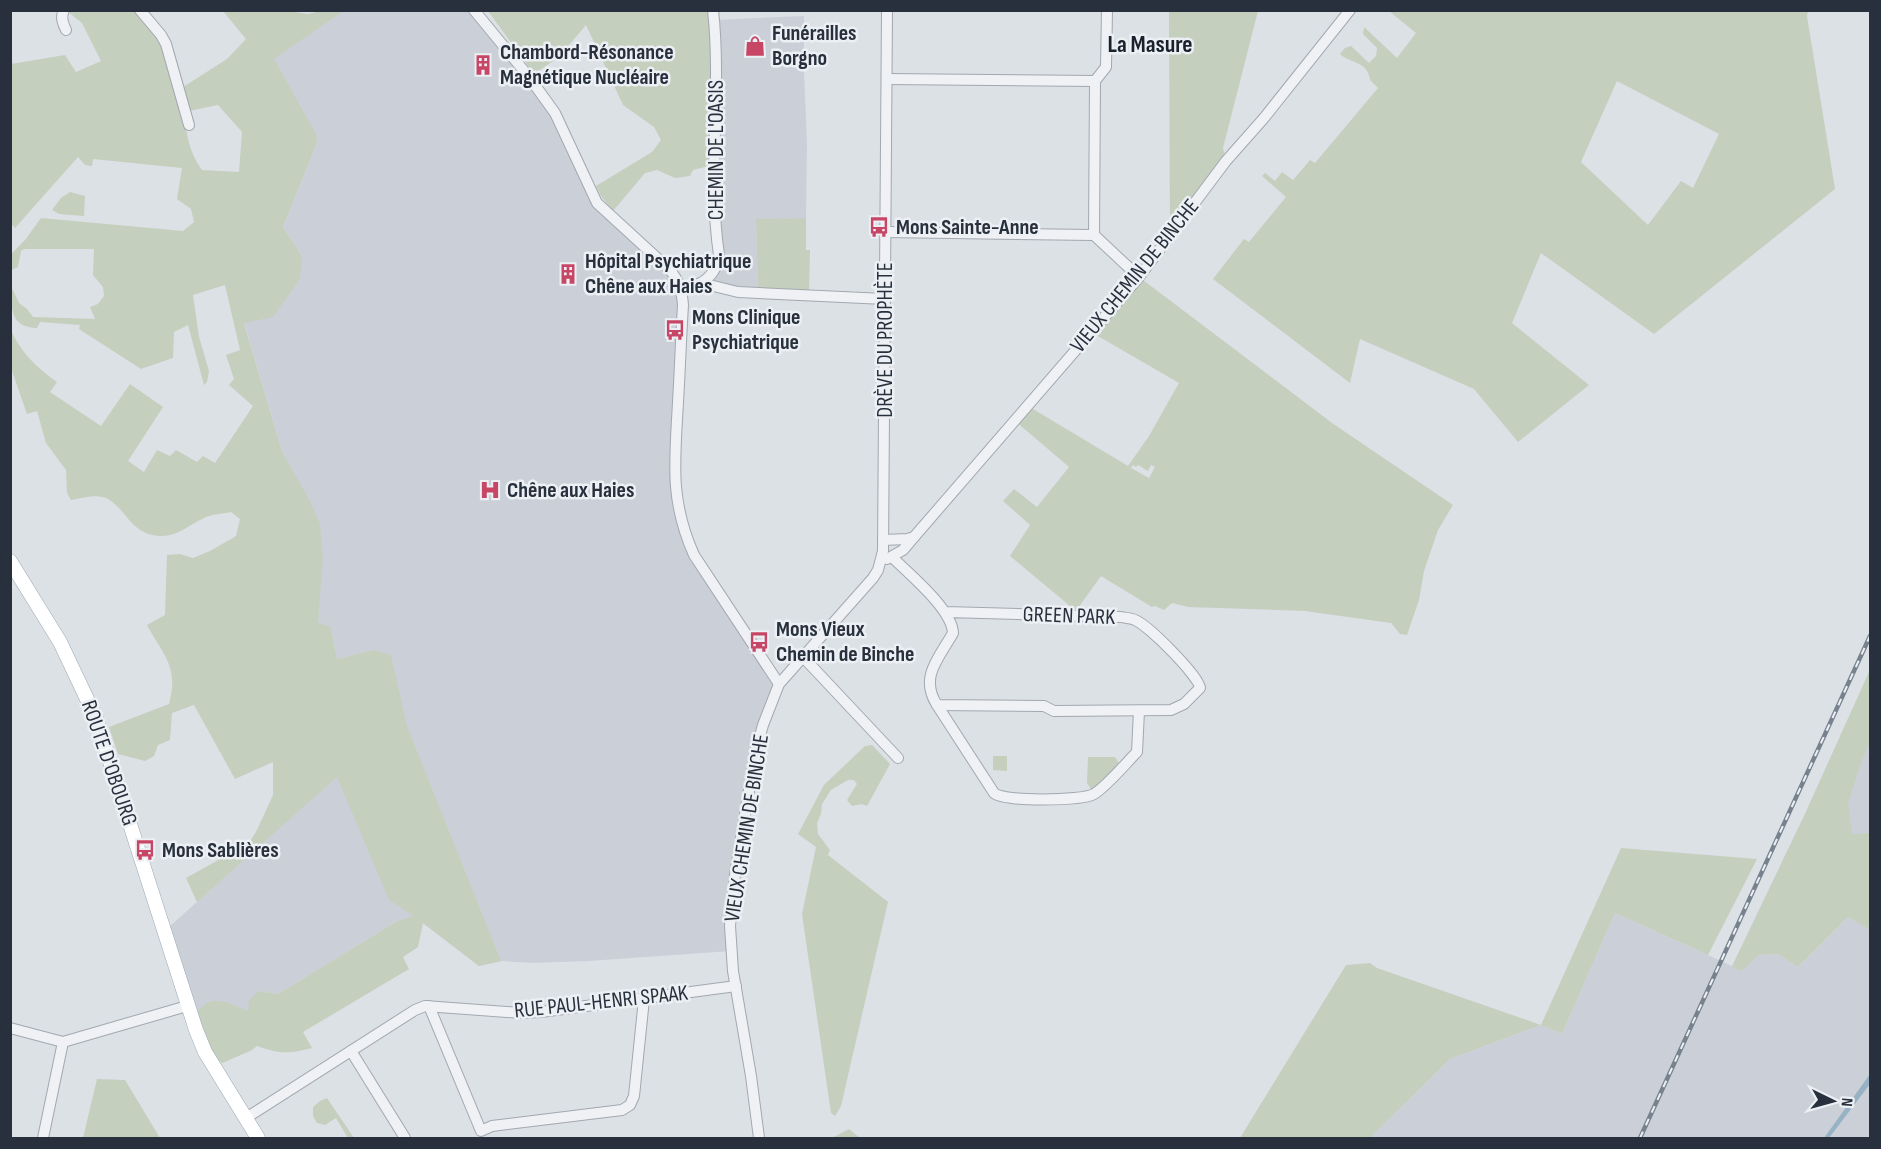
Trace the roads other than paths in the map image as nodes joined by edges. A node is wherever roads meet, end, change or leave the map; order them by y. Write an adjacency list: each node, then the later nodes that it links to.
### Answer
1 (64, 10): 8 (street)
2 (140, 10): 11 (street)
3 (474, 10): 16 (street)
4 (713, 10): 15 (street, CHEMIN DE L'OASIS)
5 (887, 10): 9 (street, DRÈVE DU PROPHÈTE)
6 (1107, 10): 10 (street)
7 (1350, 10): 14 (street, VIEUX CHEMIN DE BINCHE)
8 (66, 30)
9 (886, 79): 10 (street); 12 (street, DRÈVE DU PROPHÈTE)
10 (1095, 81): 13 (street)
11 (189, 125)
12 (885, 232): 13 (street); 17 (street, DRÈVE DU PROPHÈTE)
13 (1094, 235): 14 (street)
14 (1139, 277): 18 (street, VIEUX CHEMIN DE BINCHE)
15 (701, 283): 16 (street); 17 (street)
16 (681, 289): 25 (street)
17 (885, 299): 19 (street, DRÈVE DU PROPHÈTE)
18 (914, 537): 19 (street); 20 (street, VIEUX CHEMIN DE BINCHE)
19 (883, 540): 22 (street, DRÈVE DU PROPHÈTE)
20 (892, 557): 22 (street, VIEUX CHEMIN DE BINCHE); 23 (street)
21 (10, 561): 31 (main road, ROUTE D'OBOURG)
22 (881, 562): 24 (street, VIEUX CHEMIN DE BINCHE)
23 (946, 612): 26 (street); 27 (street, GREEN PARK)
24 (803, 657): 25 (street, VIEUX CHEMIN DE BINCHE); 28 (street)
25 (779, 684): 29 (street, VIEUX CHEMIN DE BINCHE)
26 (937, 705): 27 (street, GREEN PARK); 27 (street)
27 (1139, 711)
28 (898, 758)
29 (736, 986): 30 (street, RUE PAUL-HENRI SPAAK); 40 (street, VIEUX CHEMIN DE BINCHE)
30 (644, 999): 32 (street, RUE PAUL-HENRI SPAAK); 32 (street)
31 (187, 1006): 34 (street); 36 (main road, ROUTE D'OBOURG)
32 (429, 1006): 35 (street, RUE PAUL-HENRI SPAAK)
33 (10, 1028): 34 (street)
34 (63, 1042): 37 (street)
35 (351, 1051): 36 (street, RUE PAUL-HENRI SPAAK); 39 (street)
36 (246, 1118): 38 (main road, ROUTE D'OBOURG)
37 (43, 1138)
38 (258, 1138)
39 (405, 1138)
40 (759, 1138)

